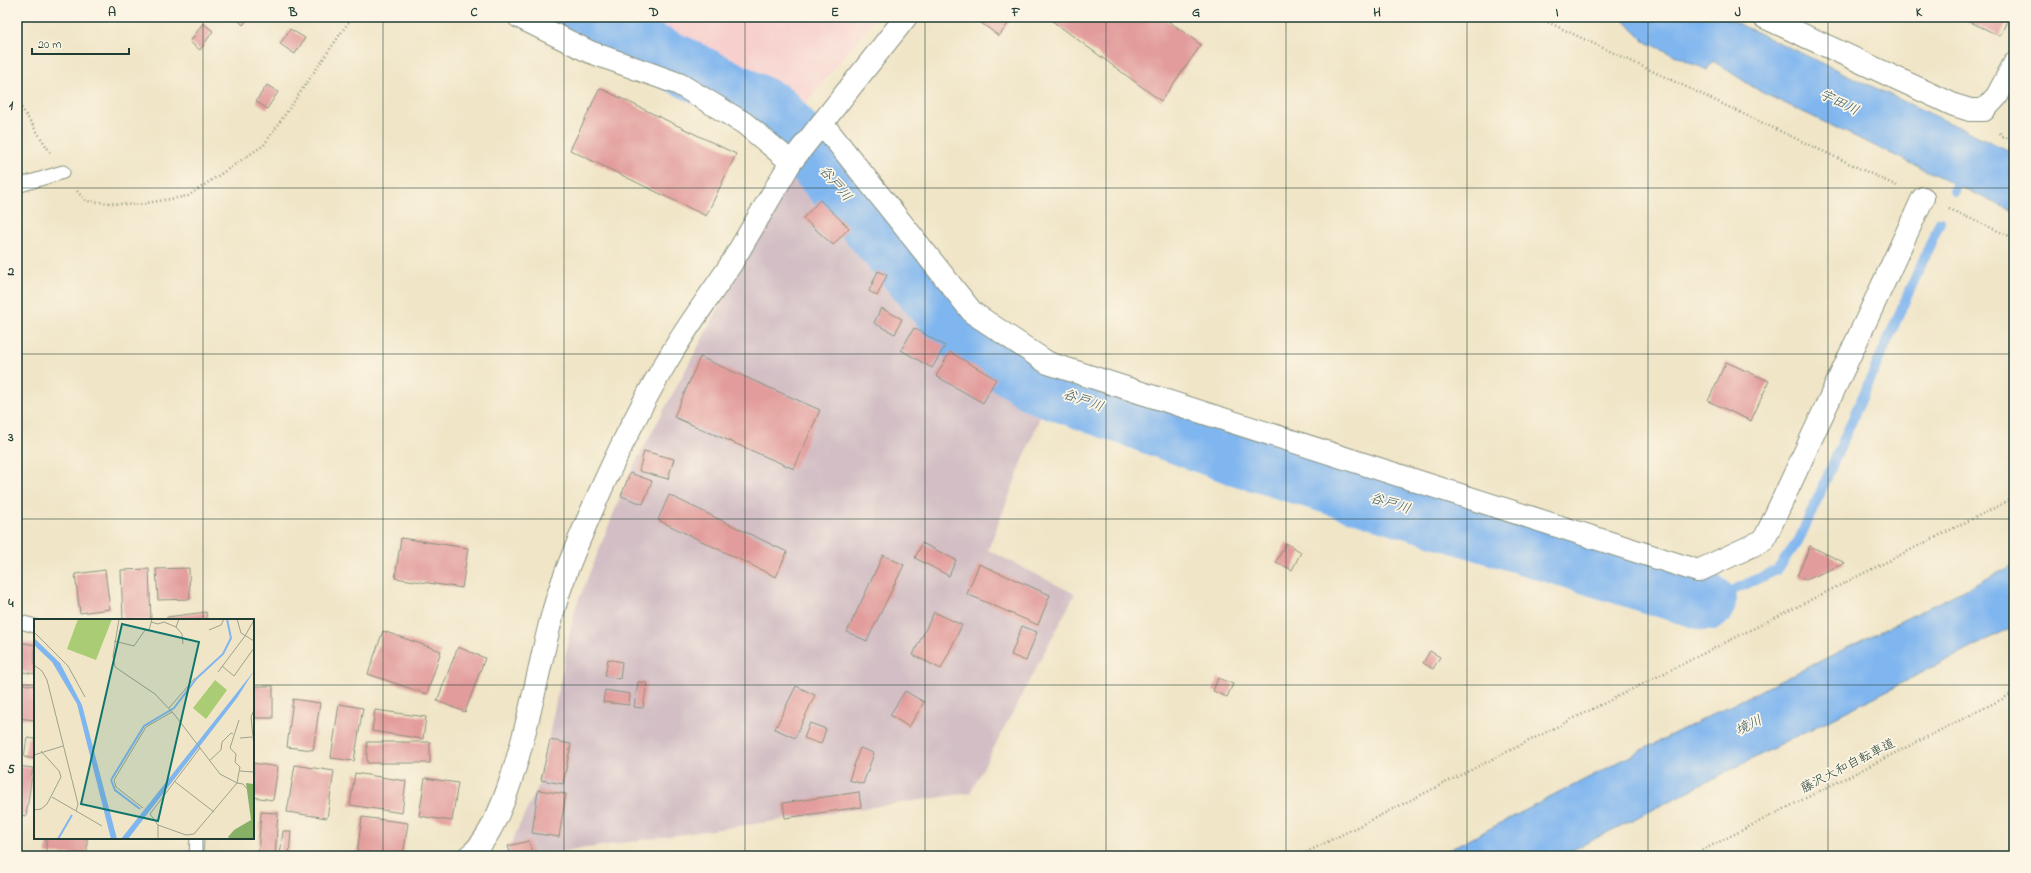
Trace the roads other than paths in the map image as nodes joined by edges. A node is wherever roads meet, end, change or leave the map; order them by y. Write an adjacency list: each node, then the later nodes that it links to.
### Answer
1 (519, 17): 6 (street)
2 (906, 17): 5 (street)
3 (1764, 17): 4 (street)
4 (2014, 64)
5 (816, 130): 6 (street); 9 (street)
6 (791, 162): 14 (street)
7 (63, 172): 8 (lane)
8 (17, 186)
9 (1923, 198)
10 (17, 621): 11 (lane)
11 (34, 626)
12 (196, 839): 13 (lane)
13 (196, 856)
14 (469, 856)

